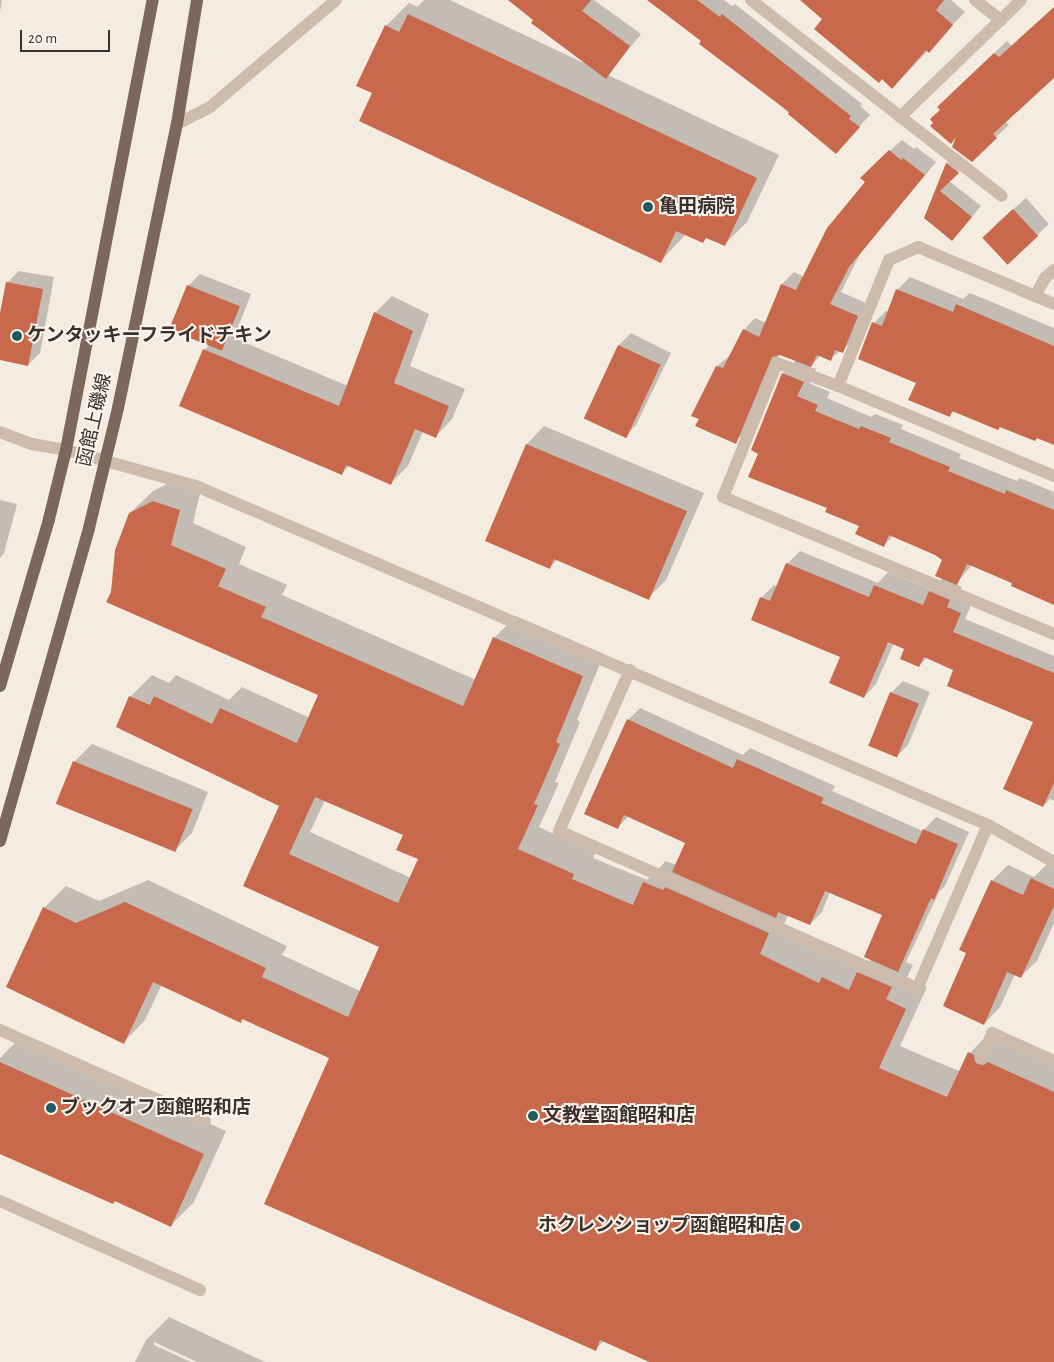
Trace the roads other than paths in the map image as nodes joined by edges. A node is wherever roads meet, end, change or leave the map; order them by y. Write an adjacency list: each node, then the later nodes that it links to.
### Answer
1 (153, 0): 16 (main road, 函館上磯線)
2 (197, 0): 9 (main road, 函館上磯線)
3 (336, 0): 9 (street)
4 (751, 0): 8 (street)
5 (975, 0): 7 (street)
6 (1022, 0): 7 (street)
7 (1000, 20): 8 (street)
8 (900, 117): 10 (street)
9 (177, 124): 17 (main road, 函館上磯線)
10 (1002, 196)
11 (1054, 270): 12 (street)
12 (1036, 296): 13 (street); 14 (street)
13 (1054, 304)
14 (838, 386): 18 (street); 19 (street)
15 (0, 432): 16 (street)
16 (66, 450): 17 (street); 21 (main road, 函館上磯線)
17 (104, 461): 20 (street); 23 (main road, 函館上磯線)
18 (1054, 476)
19 (1054, 634)
20 (630, 670): 22 (street); 22 (street)
21 (0, 686)
22 (988, 825): 24 (street)
23 (0, 841)
24 (1054, 862)
25 (0, 1030): 28 (street)
26 (982, 1057): 27 (street)
27 (1054, 1061)
28 (205, 1121)
29 (0, 1201): 30 (street)
30 (200, 1290)

